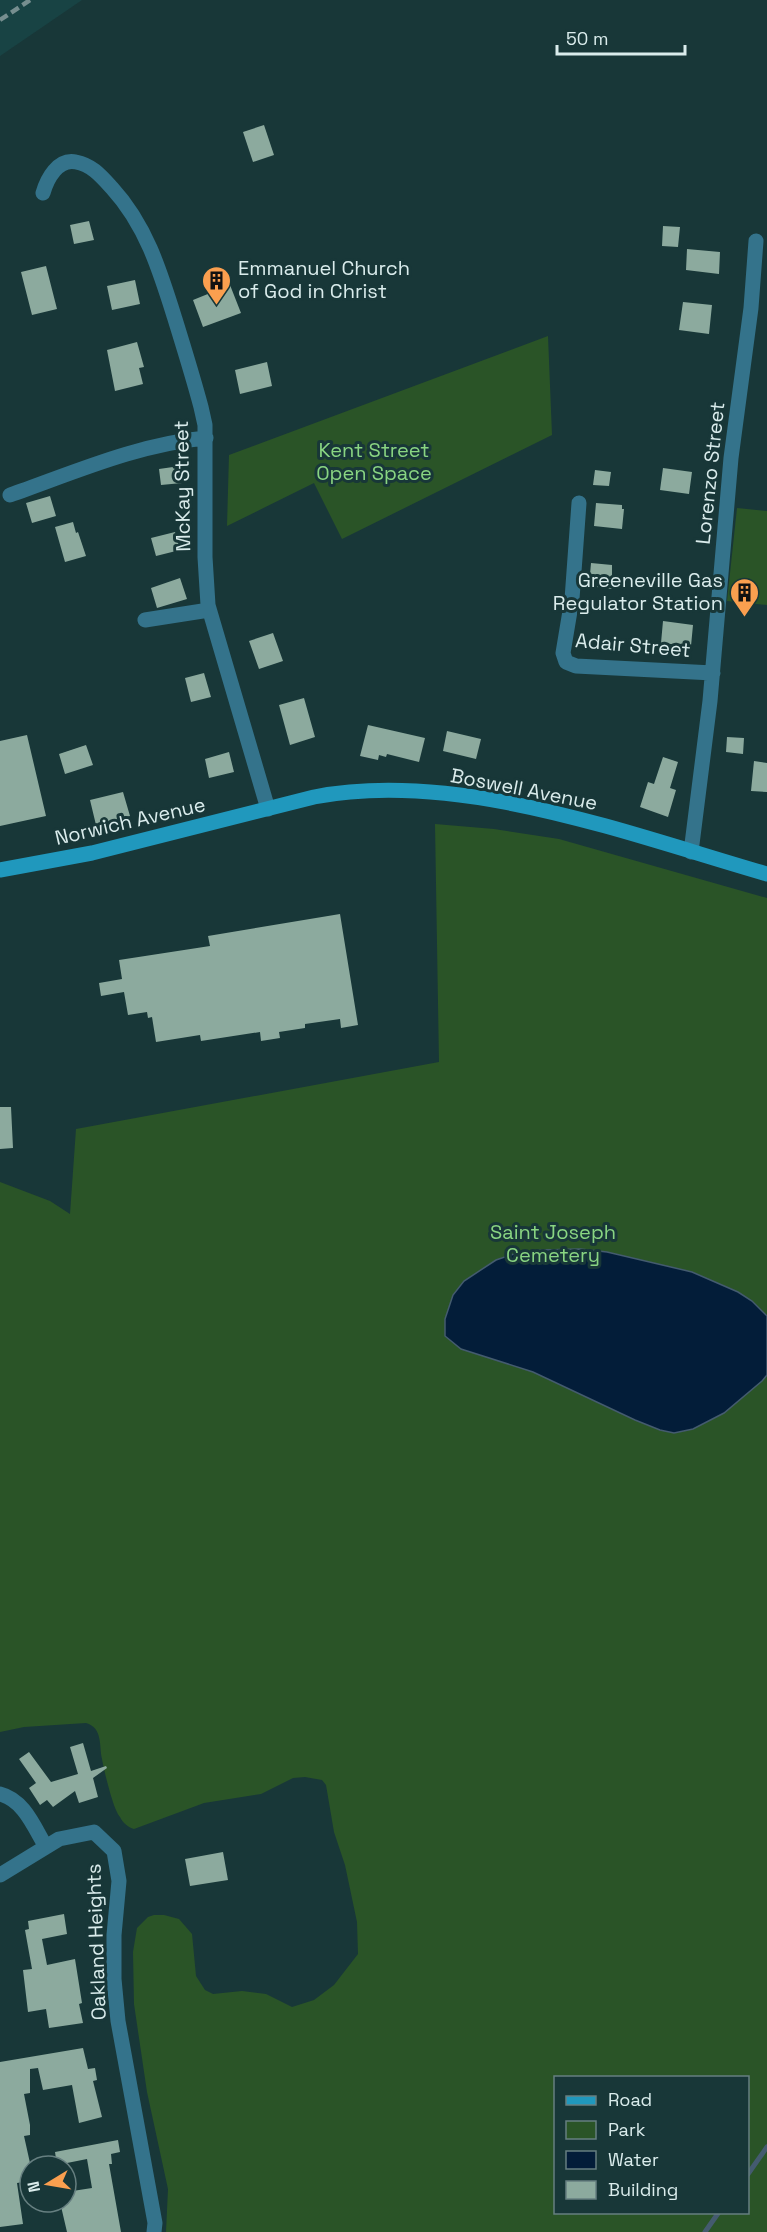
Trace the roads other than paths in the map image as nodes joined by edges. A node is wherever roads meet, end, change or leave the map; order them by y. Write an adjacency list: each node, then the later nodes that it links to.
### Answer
1 (43, 193): 3 (street, McKay Street)
2 (756, 241): 8 (street, Lorenzo Street)
3 (206, 438): 4 (street); 6 (street, McKay Street)
4 (10, 495)
5 (579, 503): 8 (street, Adair Street)
6 (209, 610): 7 (street); 9 (street, McKay Street)
7 (145, 620)
8 (713, 673): 10 (street, Lorenzo Street)
9 (268, 809): 10 (main road, Boswell Avenue); 11 (main road, Norwich Avenue)
10 (691, 852): 12 (main road, Boswell Avenue)
11 (0, 870)
12 (767, 874)
13 (0, 1794): 14 (street)
14 (46, 1847): 15 (street, Oakland Heights); 16 (street, Oakland Heights)
15 (0, 1875)
16 (154, 2232)

